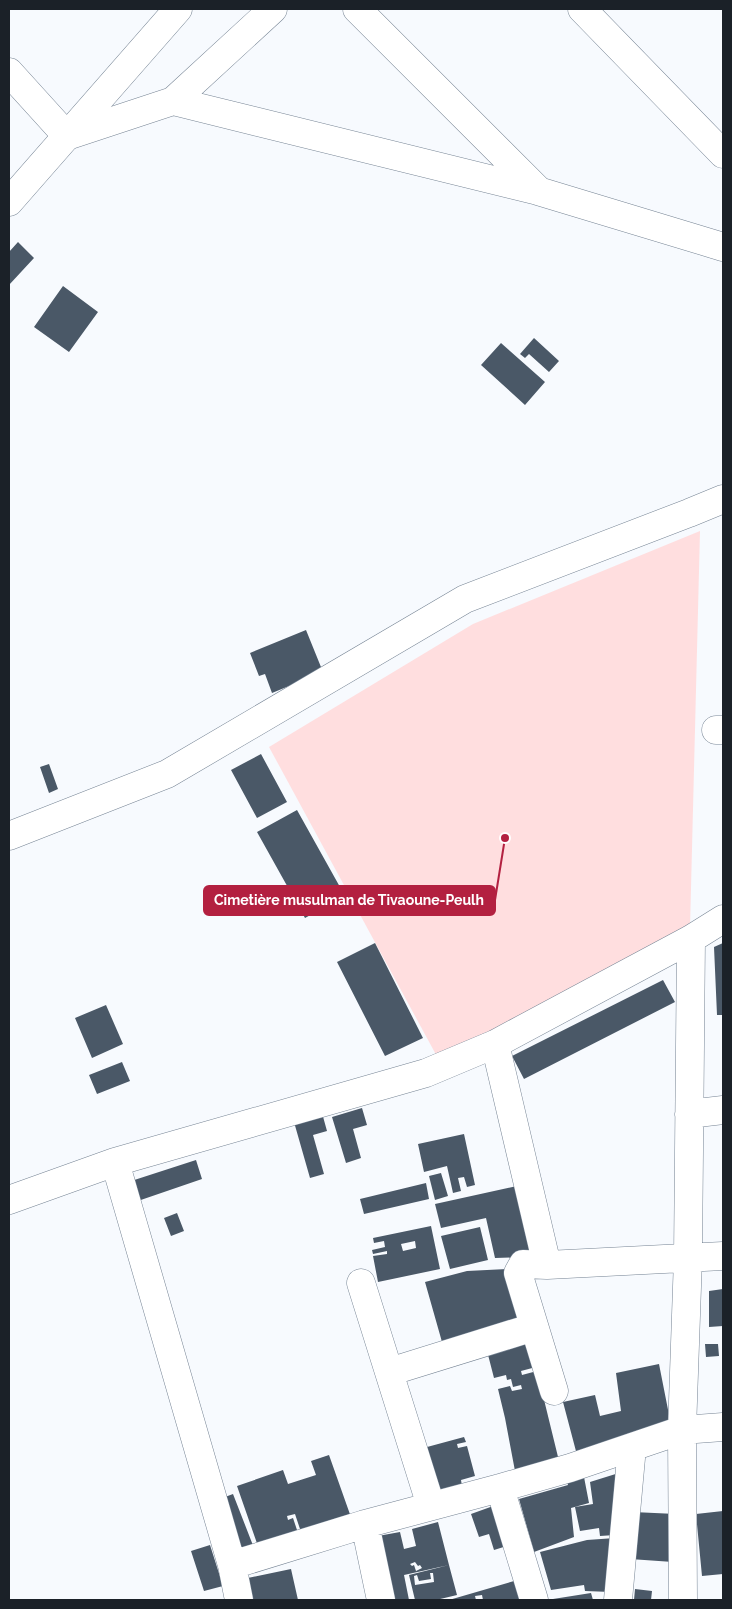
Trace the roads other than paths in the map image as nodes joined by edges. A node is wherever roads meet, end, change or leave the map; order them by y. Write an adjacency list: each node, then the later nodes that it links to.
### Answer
1 (178, 9): 7 (street)
2 (273, 9): 6 (street)
3 (357, 9): 9 (street)
4 (582, 9): 8 (street)
5 (9, 72): 7 (street)
6 (173, 101): 7 (street); 9 (street)
7 (67, 136): 10 (street)
8 (723, 154)
9 (538, 191): 11 (street)
10 (9, 202)
11 (718, 238)
12 (723, 499): 13 (street)
13 (9, 836)
14 (723, 919): 15 (street)
15 (691, 939): 16 (street); 18 (street)
16 (495, 1044): 19 (street); 23 (street)
17 (723, 1110): 18 (street)
18 (689, 1114): 22 (street)
19 (115, 1162): 20 (street); 34 (street)
20 (9, 1200)
21 (723, 1256): 22 (street)
22 (688, 1258): 23 (street); 29 (street)
23 (547, 1264): 25 (street)
24 (361, 1283): 26 (street)
25 (534, 1327): 26 (street); 27 (street)
26 (389, 1372): 32 (street)
27 (554, 1391)
28 (723, 1427): 29 (street)
29 (682, 1430): 30 (street); 39 (street)
30 (632, 1447): 31 (street); 38 (street)
31 (500, 1488): 32 (street); 37 (street)
32 (431, 1506): 33 (street)
33 (365, 1524): 34 (street); 36 (street)
34 (232, 1565): 35 (street)
35 (239, 1600)
36 (381, 1600)
37 (534, 1600)
38 (618, 1600)
39 (683, 1600)

